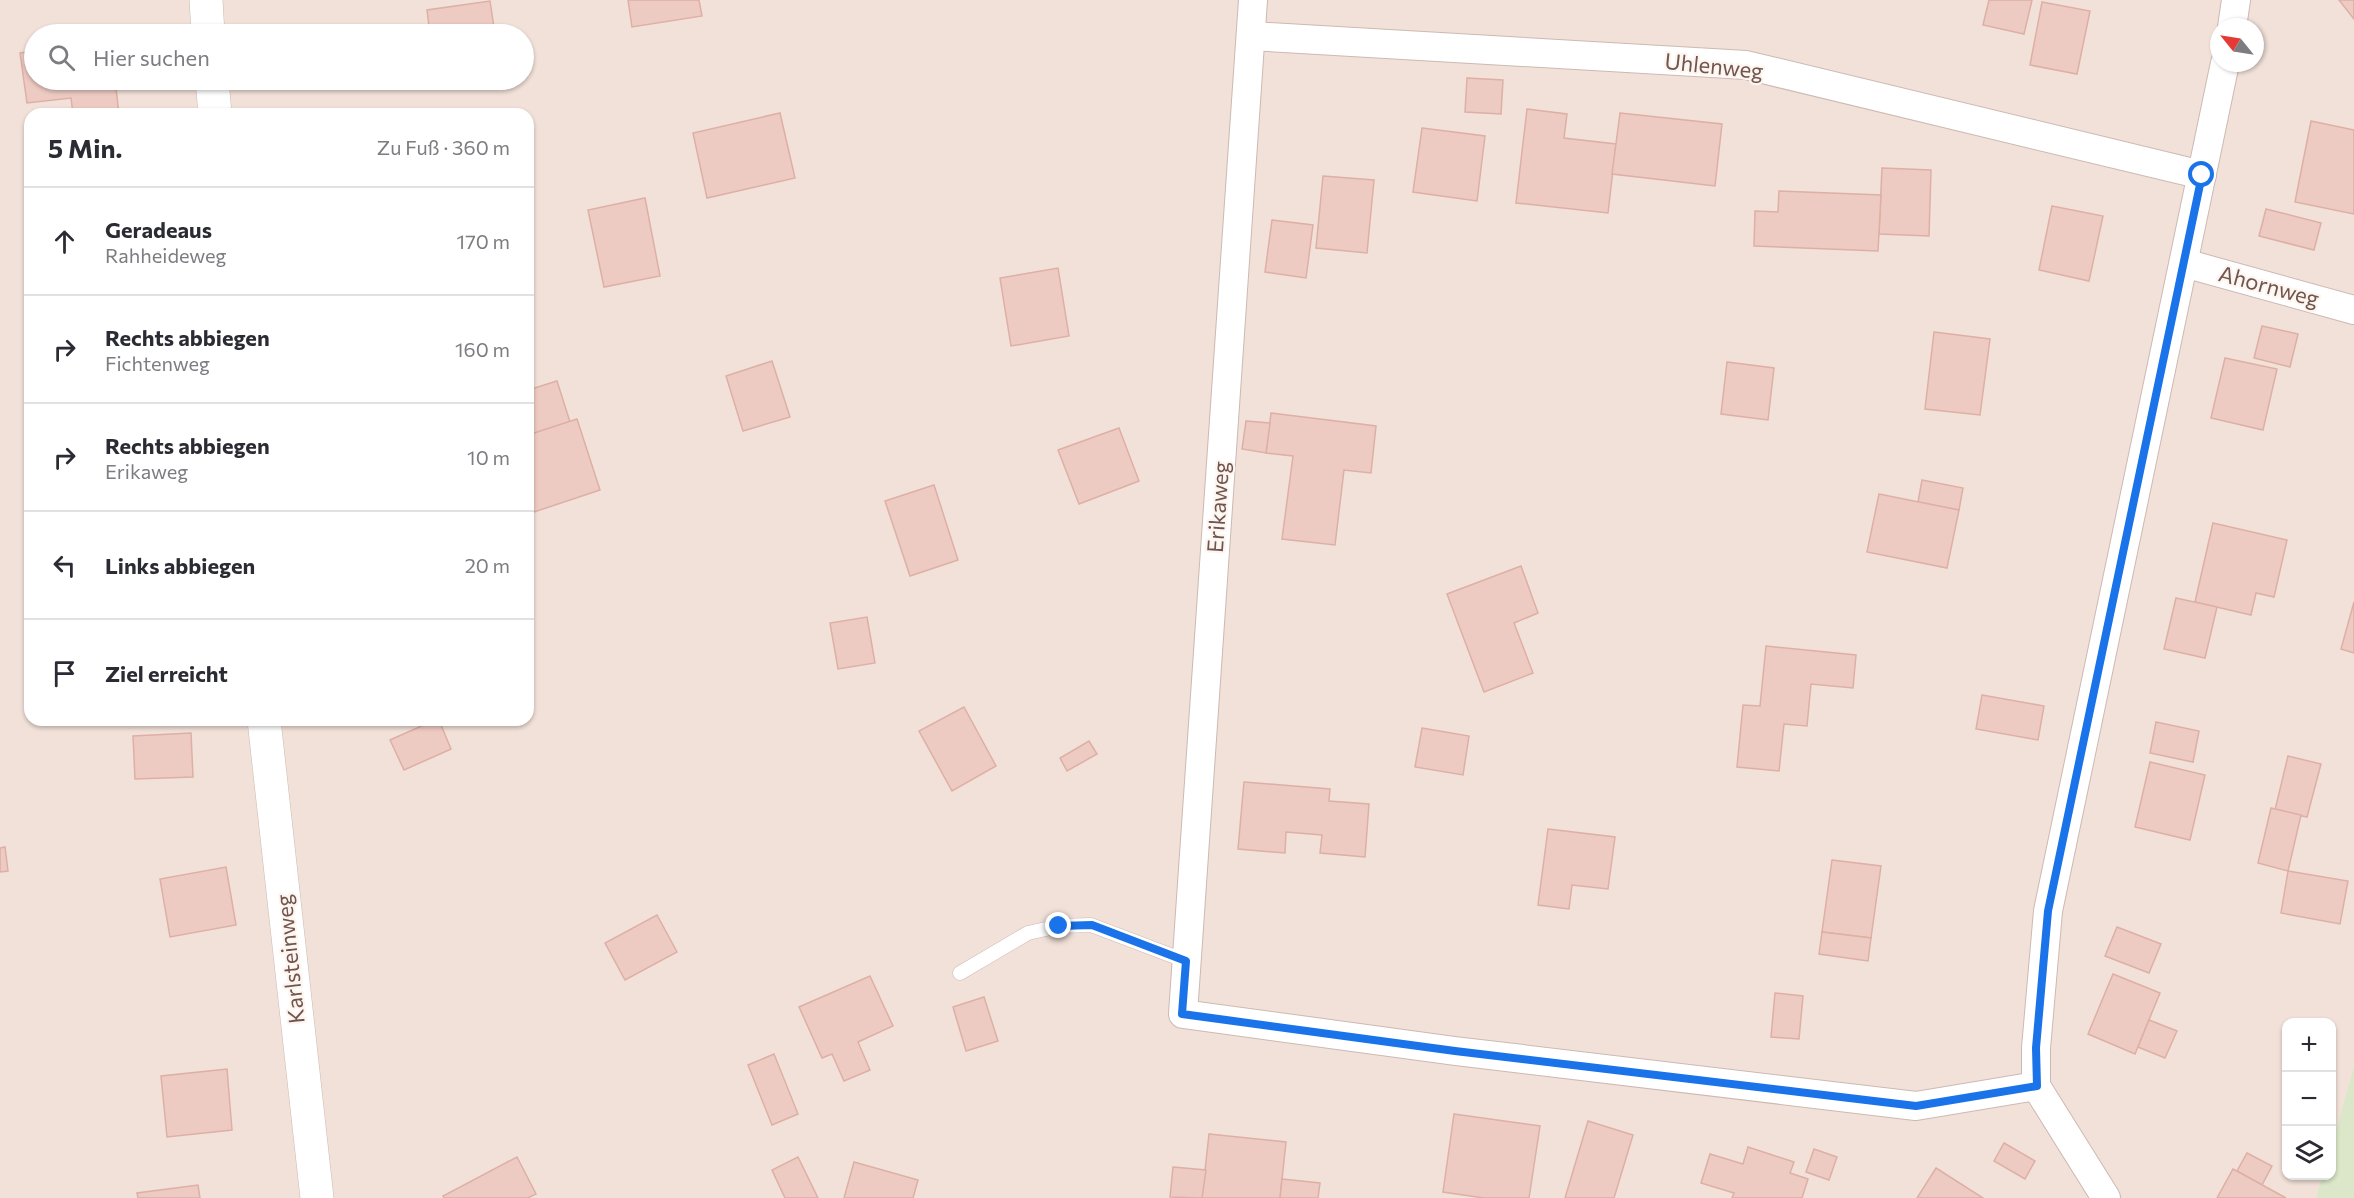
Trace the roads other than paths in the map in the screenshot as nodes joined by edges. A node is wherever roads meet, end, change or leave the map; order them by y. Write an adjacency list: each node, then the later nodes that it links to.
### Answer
1 (206, 0): 5 (street)
2 (1253, 0): 6 (street, Erikaweg)
3 (2236, 0): 4 (street)
4 (2233, 18)
5 (207, 24)
6 (1251, 36): 10 (street, Uhlenweg); 14 (street, Erikaweg)
7 (2223, 72): 10 (street)
8 (213, 90): 9 (street)
9 (214, 108)
10 (2202, 175): 11 (street)
11 (2184, 263): 12 (street, Ahornweg); 16 (street)
12 (2354, 310)
13 (265, 726): 17 (street, Karlsteinweg)
14 (1186, 961): 15 (lane); 16 (street, Erikaweg)
15 (960, 973)
16 (2037, 1086): 18 (street)
17 (317, 1198)
18 (2106, 1198)

